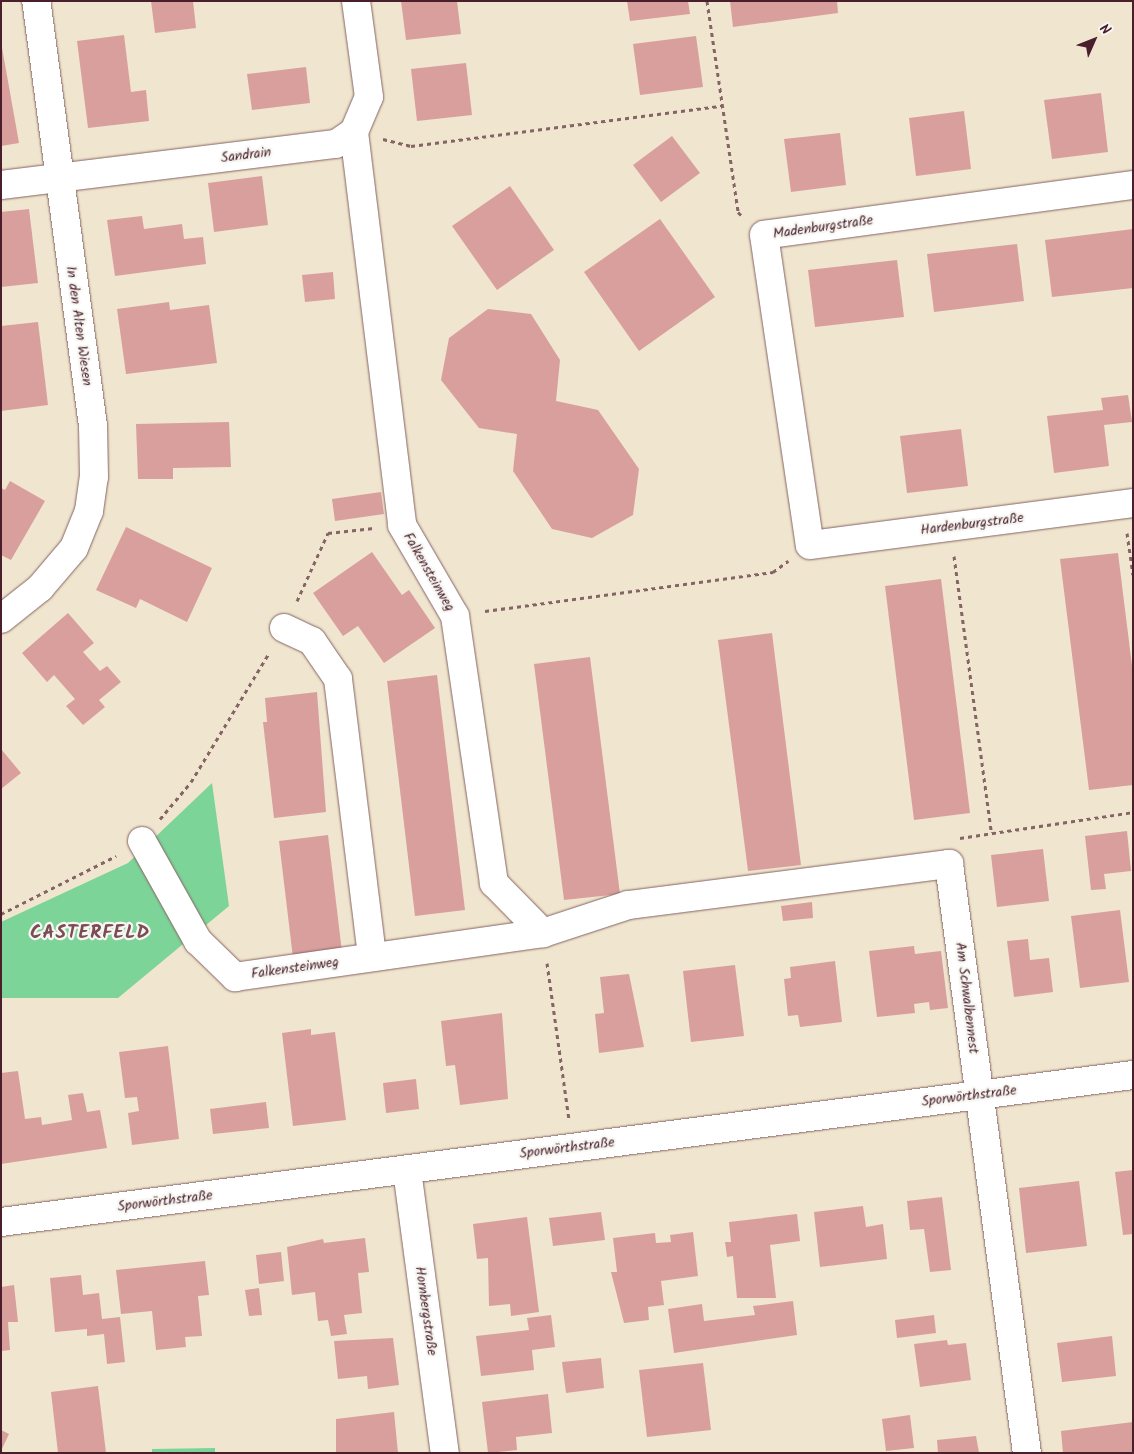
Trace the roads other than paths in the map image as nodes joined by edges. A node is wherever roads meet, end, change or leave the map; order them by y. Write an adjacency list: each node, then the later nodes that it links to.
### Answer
1 (36, 1): 4 (street, In den Alten Wiesen)
2 (356, 1): 3 (street)
3 (354, 132): 4 (street, Sandrain); 13 (street, Falkensteinweg)
4 (58, 177): 5 (street, Sandrain); 9 (street, In den Alten Wiesen)
5 (1, 185)
6 (1133, 185): 8 (street, Madenburgstraße)
7 (1128, 503): 8 (street, Hardenburgstraße)
8 (810, 545)
9 (1, 619)
10 (284, 628): 14 (street)
11 (142, 840): 14 (street, Falkensteinweg)
12 (628, 906): 13 (street, Falkensteinweg); 16 (street, Am Schwalbennest)
13 (543, 933): 14 (street, Falkensteinweg)
14 (372, 958)
15 (1133, 1075): 16 (street, Sporwörthstraße)
16 (980, 1095): 17 (street, Sporwörthstraße); 20 (street, Am Schwalbennest)
17 (407, 1170): 18 (street, Sporwörthstraße); 19 (street, Hornbergstraße)
18 (1, 1222)
19 (444, 1453)
20 (1027, 1453)

